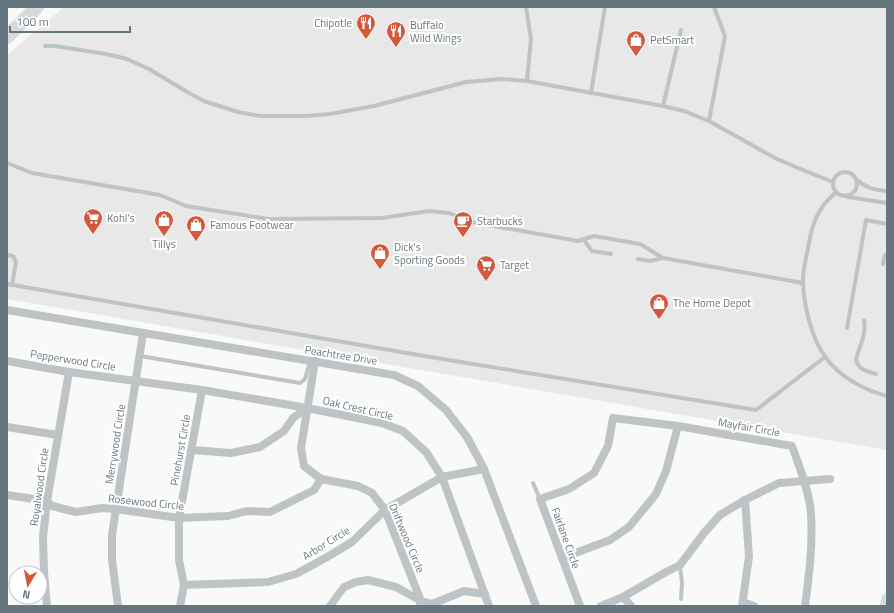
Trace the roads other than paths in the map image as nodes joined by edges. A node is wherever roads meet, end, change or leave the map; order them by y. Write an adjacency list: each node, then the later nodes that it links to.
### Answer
1 (37, 7): 6 (highway)
2 (526, 7): 8 (lane)
3 (605, 7): 9 (lane)
4 (714, 7): 11 (lane)
5 (681, 30): 10 (lane)
6 (7, 37)
7 (45, 46): 8 (lane)
8 (527, 81): 9 (lane)
9 (591, 93): 10 (lane)
10 (663, 106): 11 (lane)
11 (709, 121): 14 (lane)
12 (7, 163): 20 (lane)
13 (857, 180): 14 (lane); 15 (lane); 17 (lane)
14 (833, 182): 16 (lane)
15 (887, 191)
16 (836, 192): 17 (lane); 27 (lane)
17 (846, 197): 18 (lane)
18 (887, 203)
19 (887, 224): 32 (lane)
20 (584, 240): 21 (lane); 24 (lane)
21 (611, 254)
22 (7, 255): 29 (lane)
23 (885, 256): 26 (lane)
24 (663, 258): 25 (lane); 27 (lane)
25 (638, 259)
26 (883, 264)
27 (803, 283): 35 (lane)
28 (7, 284): 29 (lane)
29 (12, 284): 35 (lane)
30 (7, 310): 33 (street, Peachtree Drive)
31 (864, 320): 39 (lane)
32 (847, 328)
33 (144, 333): 34 (street, Merrywood Circle); 37 (street, Peachtree Drive)
34 (140, 356): 37 (lane); 40 (street, Merrywood Circle)
35 (825, 357): 42 (lane)
36 (7, 361): 38 (street, Pepperwood Circle)
37 (313, 361): 43 (street, Driftwood Circle); 49 (street, Peachtree Drive)
38 (69, 372): 40 (street, Pepperwood Circle); 47 (street, Royalwood Circle)
39 (876, 374)
40 (136, 380): 41 (street, Oak Crest Circle); 59 (street, Merrywood Circle)
41 (202, 390): 43 (street, Oak Crest Circle); 48 (street, Pinehurst Circle)
42 (887, 396)
43 (307, 408): 48 (street); 50 (street, Oak Crest Circle); 51 (street, Driftwood Circle)
44 (613, 418): 45 (street, Mayfair Circle); 56 (street, Fairlane Circle)
45 (678, 426): 53 (street, Mayfair Circle); 62 (street)
46 (7, 427): 47 (street)
47 (58, 435): 58 (street, Royalwood Circle)
48 (192, 450): 61 (street, Pinehurst Circle)
49 (484, 469): 50 (street, Arbor Circle); 76 (street, Peachtree Drive)
50 (442, 477): 60 (street, Arbor Circle); 65 (street, Oak Crest Circle)
51 (322, 479): 60 (street, Driftwood Circle); 61 (street, Rosewood Circle)
52 (830, 479): 53 (street)
53 (804, 481): 57 (street); 81 (street)
54 (533, 483): 56 (lane)
55 (7, 495): 58 (street, Rosewood Circle)
56 (540, 499): 62 (street, Fairlane Circle)
57 (745, 500): 63 (street); 70 (street)
58 (47, 501): 59 (street, Rosewood Circle); 71 (street, Royalwood Circle)
59 (116, 509): 61 (street, Rosewood Circle); 72 (street, Merrywood Circle)
60 (385, 510): 64 (street, Arbor Circle); 69 (street, Driftwood Circle)
61 (179, 518): 64 (street, Pinehurst Circle)
62 (562, 558): 77 (street, Fairlane Circle)
63 (680, 565): 66 (street); 67 (lane)
64 (184, 585): 73 (street)
65 (485, 594): 69 (street); 75 (street, Oak Crest Circle)
66 (623, 597): 78 (street); 79 (street)
67 (681, 599)
68 (887, 599): 82 (main road)
69 (420, 604): 74 (street)
70 (743, 604): 80 (street)
71 (47, 606)
72 (118, 606)
73 (180, 606)
74 (330, 606)
75 (489, 606)
76 (536, 606)
77 (580, 606)
78 (601, 606)
79 (631, 606)
80 (754, 606)
81 (805, 606)
82 (886, 606)

